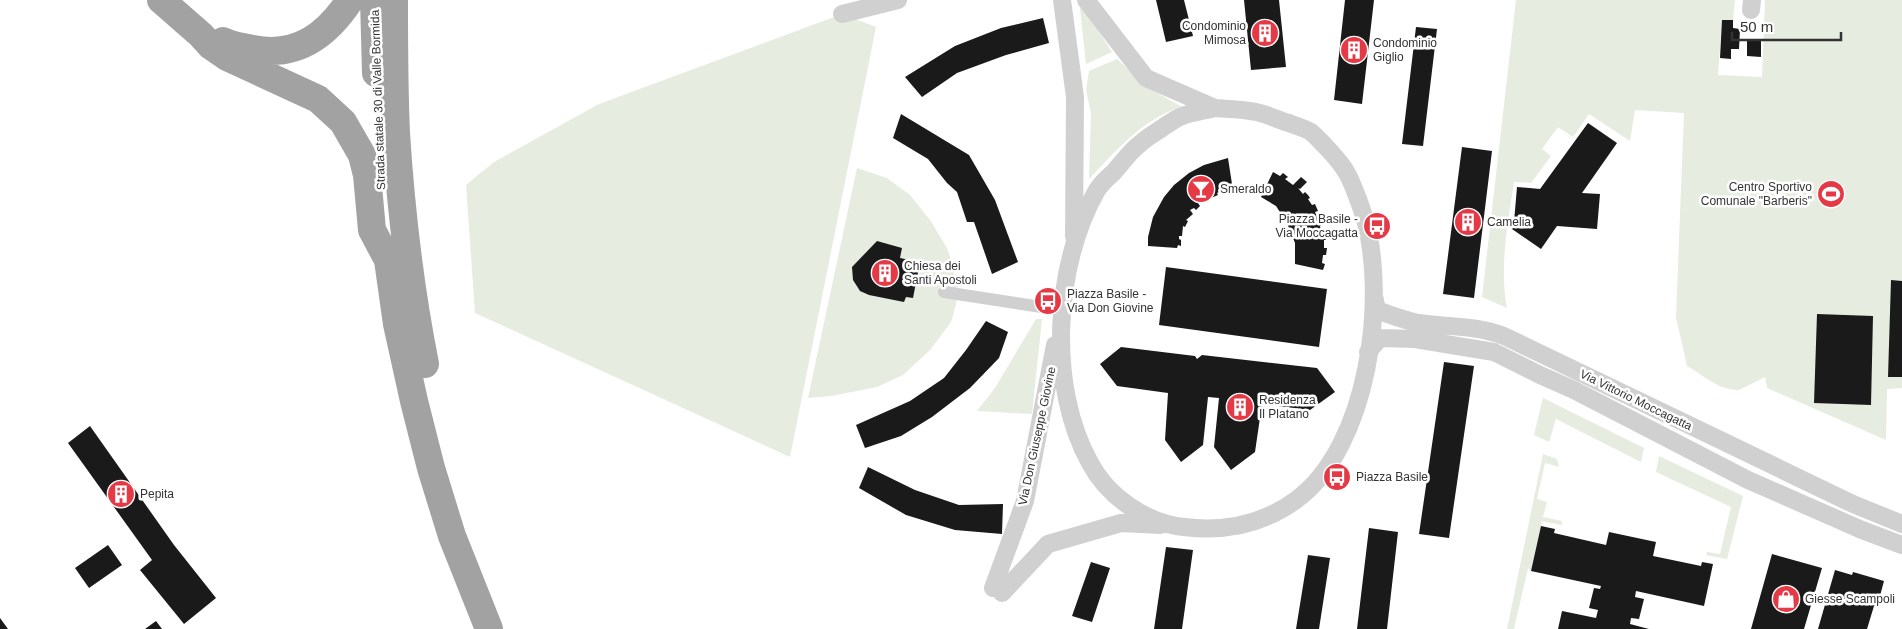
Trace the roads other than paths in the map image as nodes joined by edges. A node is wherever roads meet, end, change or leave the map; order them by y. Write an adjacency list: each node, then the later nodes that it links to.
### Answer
1 (161, 0): 9 (highway)
2 (350, 0): 9 (highway)
3 (374, 0): 11 (highway, Strada statale 30 di Valle Bormida)
4 (394, 0): 11 (highway, Strada statale 30 di Valle Bormida)
5 (898, 0): 8 (street)
6 (1062, 0): 12 (street)
7 (1086, 0): 10 (street)
8 (842, 14)
9 (201, 34): 11 (highway)
10 (1214, 108): 12 (street); 15 (street, Via Don Giuseppe Giovine)
11 (375, 133): 13 (highway, Strada statale 30 di Valle Bormida)
12 (1074, 242): 16 (street)
13 (398, 258): 21 (highway); 22 (highway)
14 (944, 292): 16 (street)
15 (1373, 294): 17 (street, Via Don Giuseppe Giovine); 18 (street, Via Vittorio Moccagatta)
16 (1061, 310): 19 (street); 19 (street, Via Don Giuseppe Giovine)
17 (1368, 352): 19 (street, Via Don Giuseppe Giovine); 20 (street, Via Vittorio Moccagatta)
18 (1902, 524)
19 (1173, 526)
20 (1902, 545)
21 (489, 629)
22 (509, 629)

